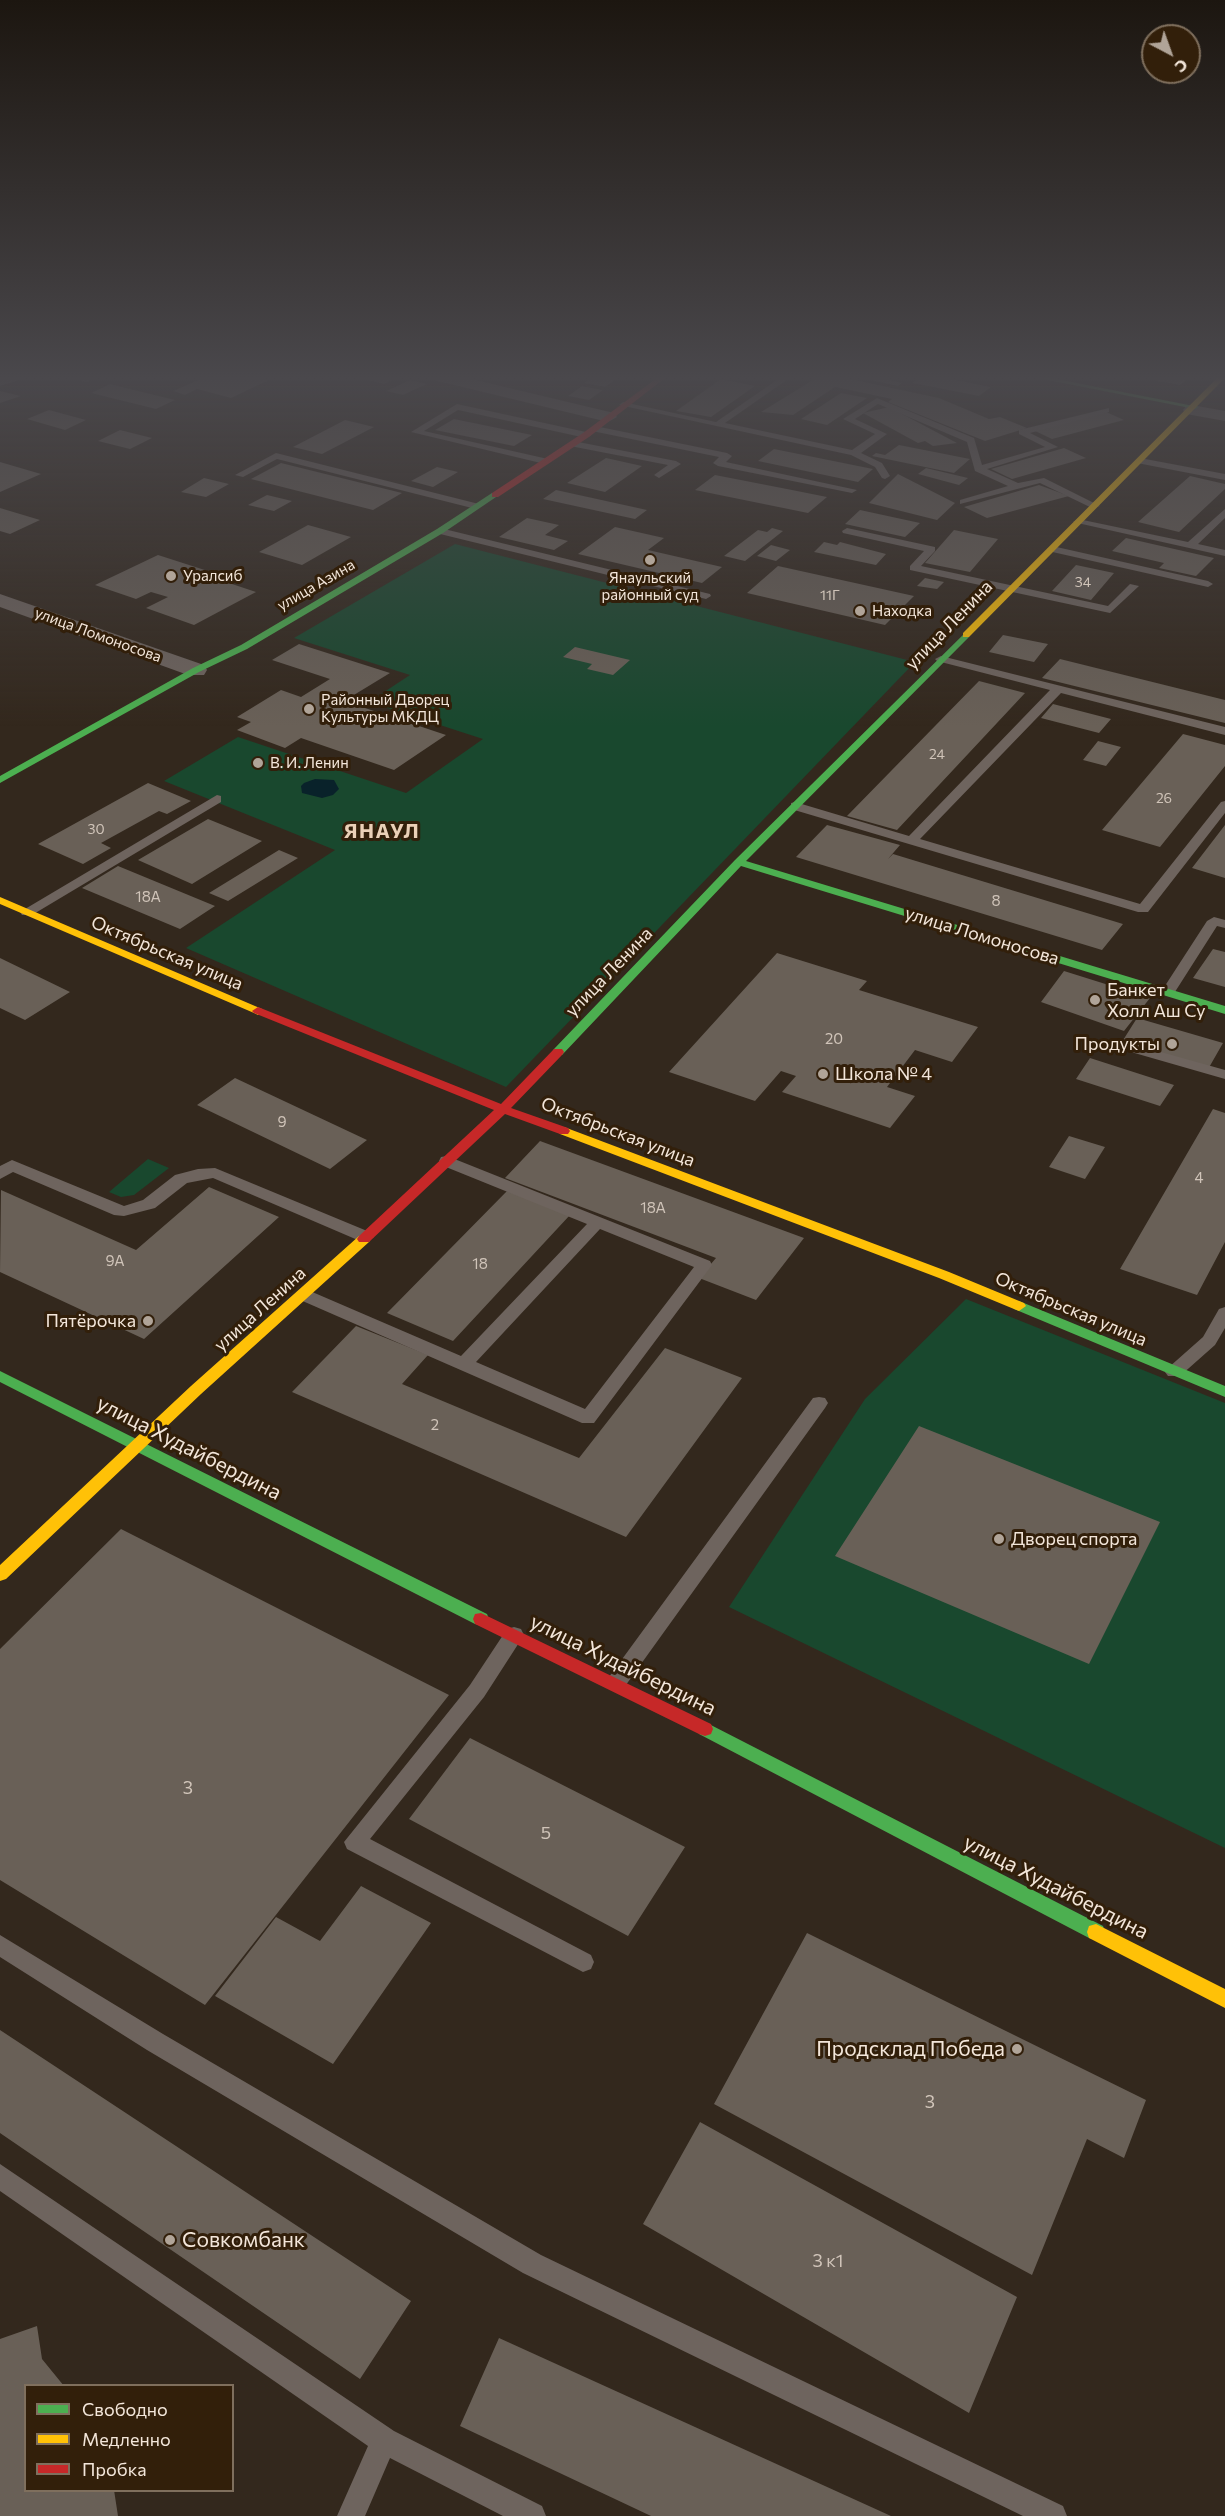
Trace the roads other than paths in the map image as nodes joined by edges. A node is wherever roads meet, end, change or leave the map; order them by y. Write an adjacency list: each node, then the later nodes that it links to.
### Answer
1 (422, 492): 7 (lane)
2 (497, 492): 7 (street, улица Азина)
3 (995, 492): 6 (lane)
4 (1067, 492): 8 (lane)
5 (1109, 492): 8 (street, улица Ленина)
6 (963, 502)
7 (476, 506): 11 (street, улица Азина)
8 (1095, 506): 10 (street, улица Ленина)
9 (1223, 516): 13 (lane)
10 (1078, 522): 13 (lane); 14 (street, улица Ленина)
11 (440, 531): 19 (lane); 22 (street, улица Азина)
12 (847, 531): 18 (lane)
13 (1191, 545): 15 (lane)
14 (1052, 549): 16 (lane); 18 (street, улица Ленина)
15 (1225, 553)
16 (1208, 584)
17 (1134, 586): 18 (lane)
18 (1010, 588): 21 (street, улица Ленина)
19 (706, 597)
20 (0, 600): 22 (street, улица Ломоносова)
21 (941, 659): 23 (lane); 27 (street, улица Ленина)
22 (196, 670): 25 (street, улица Азина)
23 (1058, 689): 24 (lane); 29 (lane)
24 (1225, 731)
25 (0, 780)
26 (217, 799): 32 (lane)
27 (795, 806): 29 (lane); 30 (street, улица Ленина)
28 (1224, 808): 29 (lane)
29 (912, 840)
30 (739, 862): 34 (street, улица Ломоносова); 38 (street, улица Ленина)
31 (0, 900): 32 (street, Октябрьская улица)
32 (27, 912): 38 (street, Октябрьская улица)
33 (1225, 924): 34 (lane)
34 (1168, 992): 35 (street, улица Ломоносова)
35 (1225, 1010)
36 (1136, 1048): 37 (lane)
37 (1225, 1075)
38 (504, 1108): 39 (street, улица Ленина); 46 (street, Октябрьская улица)
39 (447, 1161): 41 (lane); 42 (street, улица Ленина)
40 (0, 1174): 42 (lane)
41 (598, 1222): 45 (lane); 45 (lane)
42 (366, 1237): 43 (street, улица Ленина)
43 (304, 1295): 45 (lane); 50 (street, улица Ленина)
44 (1225, 1313): 46 (lane)
45 (464, 1364)
46 (1174, 1372): 48 (street, Октябрьская улица)
47 (0, 1376): 50 (street, улица Худайбердина)
48 (1225, 1392)
49 (819, 1403): 53 (lane)
50 (136, 1446): 51 (street, улица Ленина); 52 (street, улица Худайбердина)
51 (0, 1575)
52 (514, 1635): 53 (street, улица Худайбердина); 55 (lane)
53 (616, 1683): 56 (street, улица Худайбердина)
54 (0, 1945): 61 (lane)
55 (583, 1962)
56 (1225, 1999)
57 (0, 2176): 58 (lane)
58 (384, 2441): 59 (lane); 60 (lane)
59 (351, 2516)
60 (532, 2516)
61 (1053, 2516)

